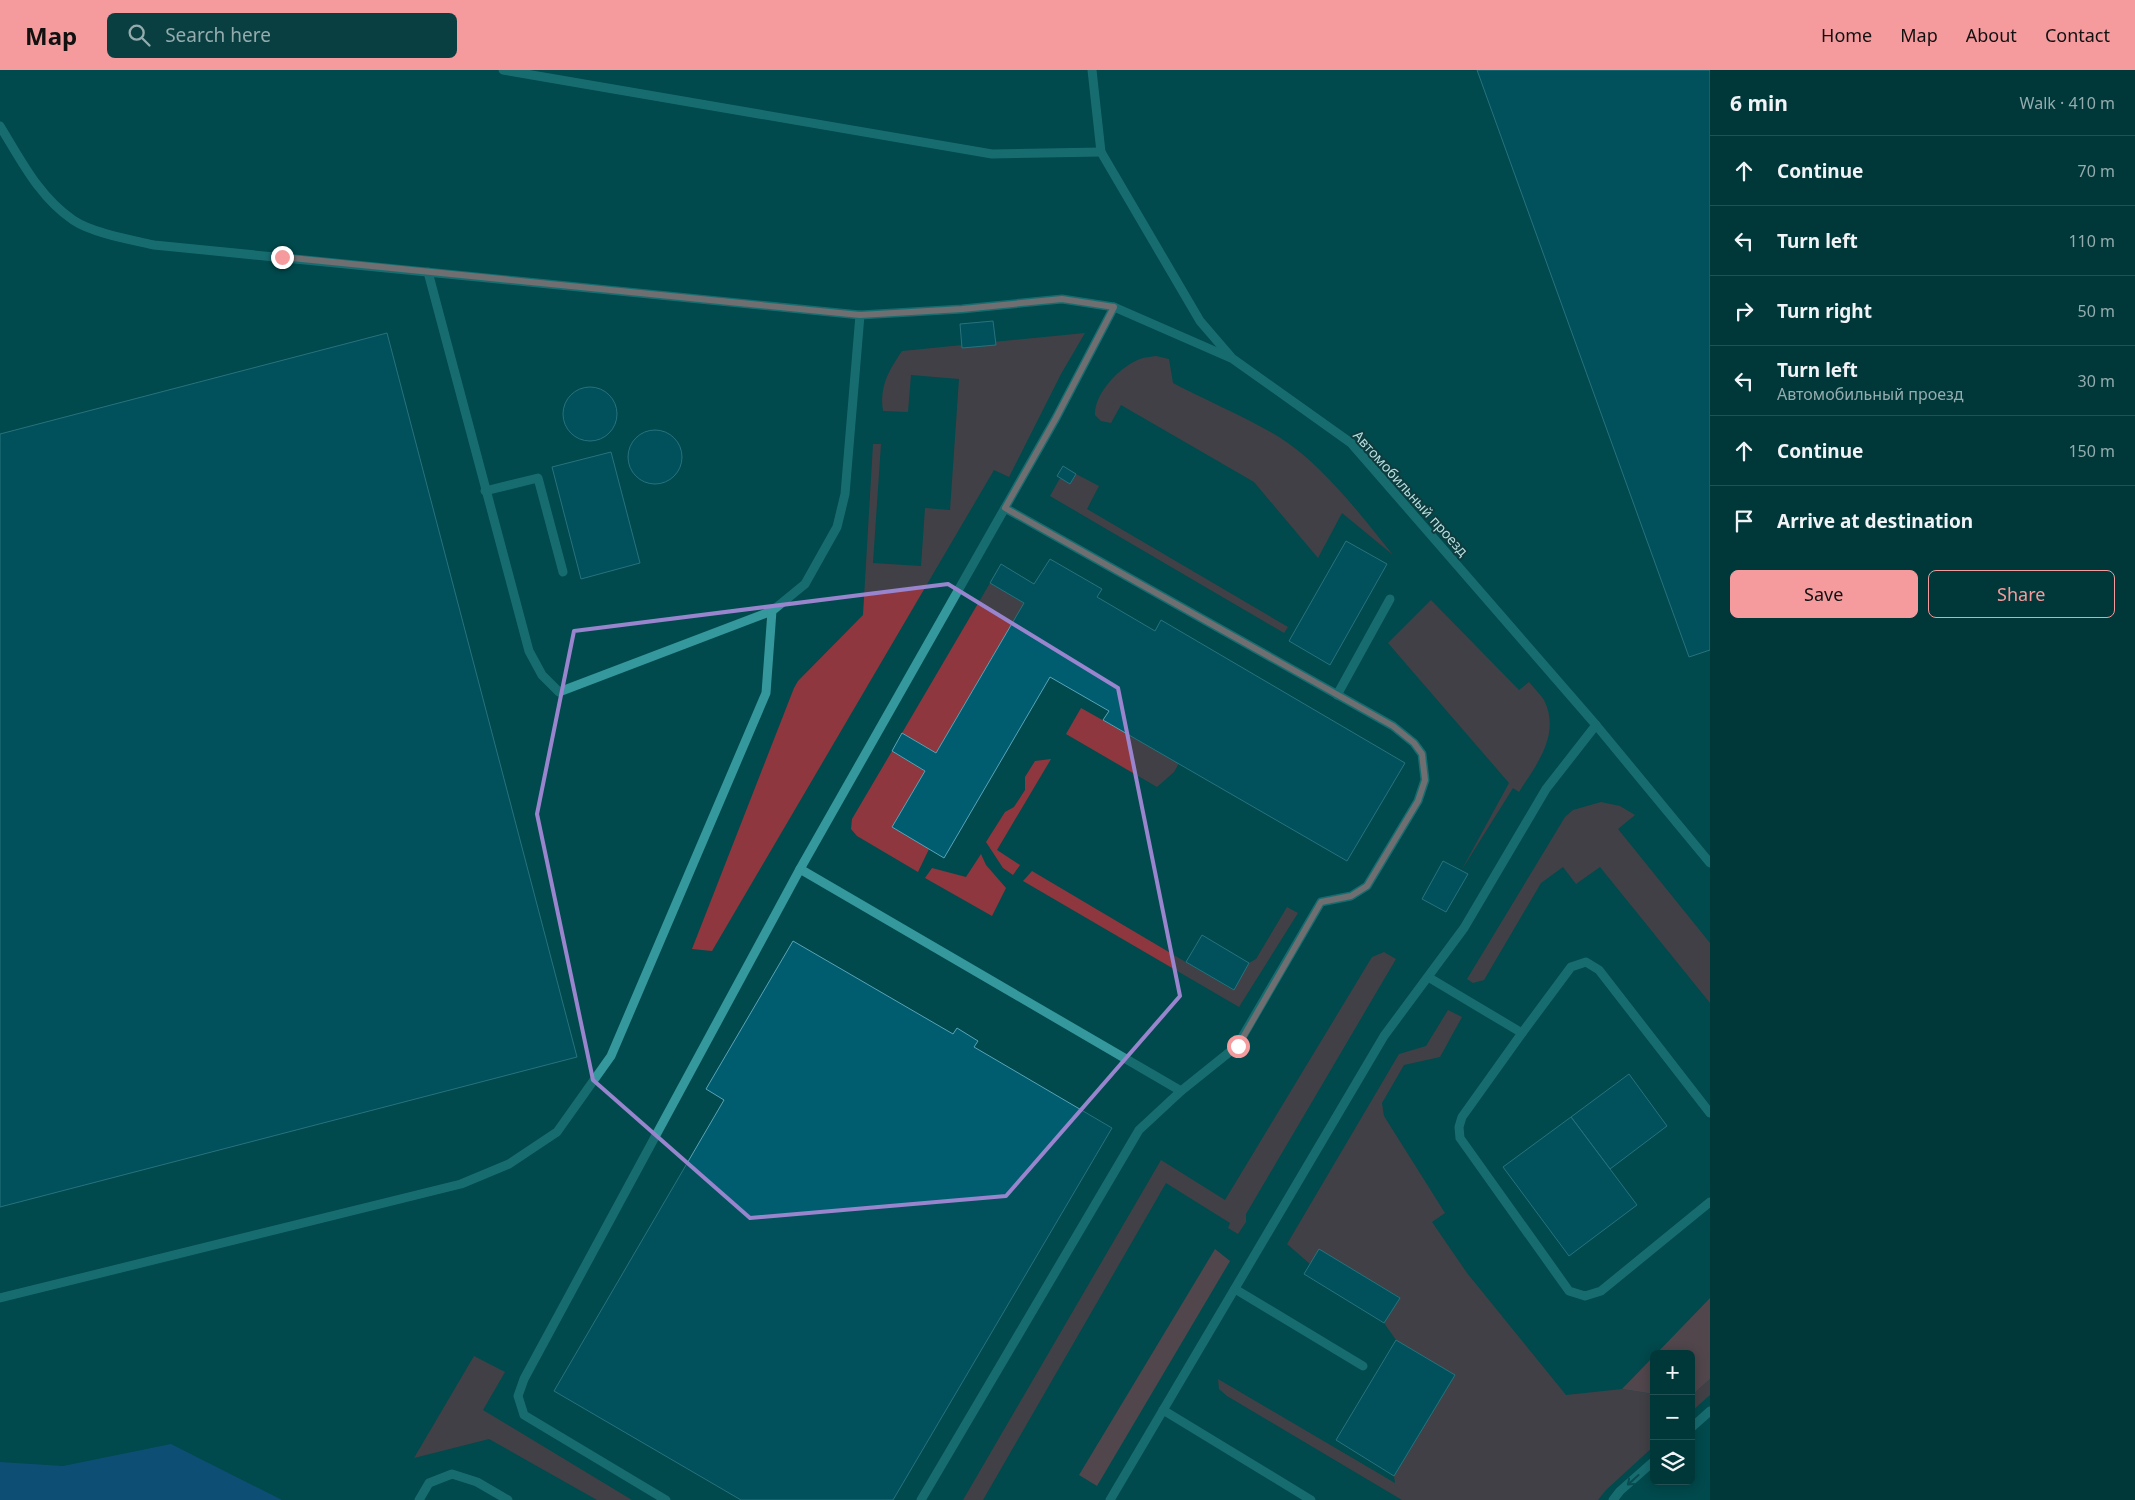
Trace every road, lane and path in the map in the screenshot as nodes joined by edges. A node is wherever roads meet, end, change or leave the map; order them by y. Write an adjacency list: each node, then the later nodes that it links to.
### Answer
1 (504, 70): 4 (lane)
2 (1092, 70): 4 (lane)
3 (0, 126): 5 (lane, Автомобильный проезд)
4 (1101, 152): 8 (lane)
5 (428, 272): 7 (lane, Автомобильный проезд); 9 (lane)
6 (1114, 307): 7 (lane, Автомобильный проезд); 8 (lane, Автомобильный проезд); 10 (lane)
7 (860, 315): 13 (lane)
8 (1233, 359): 15 (lane, Автомобильный проезд)
9 (485, 491): 11 (lane); 13 (lane)
10 (1005, 508): 14 (lane); 17 (lane)
11 (563, 572)
12 (1390, 599): 14 (lane)
13 (772, 611): 24 (lane)
14 (1338, 695): 20 (lane)
15 (1596, 725): 16 (lane, Автомобильный проезд); 18 (lane)
16 (1710, 863)
17 (800, 869): 20 (lane); 32 (lane)
18 (1428, 977): 19 (lane); 23 (lane)
19 (1522, 1033): 21 (lane); 22 (lane)
20 (1181, 1091): 33 (lane)
21 (1710, 1113)
22 (1710, 1202)
23 (1234, 1289): 25 (lane); 26 (lane)
24 (0, 1298)
25 (1364, 1366)
26 (1163, 1410): 34 (lane); 35 (lane)
27 (1710, 1411): 28 (lane)
28 (1695, 1424)
29 (1650, 1465): 36 (lane, one-way to 36)
30 (420, 1500): 31 (lane)
31 (508, 1500)
32 (666, 1500)
33 (921, 1500)
34 (1110, 1500)
35 (1311, 1500)
36 (1613, 1500)

